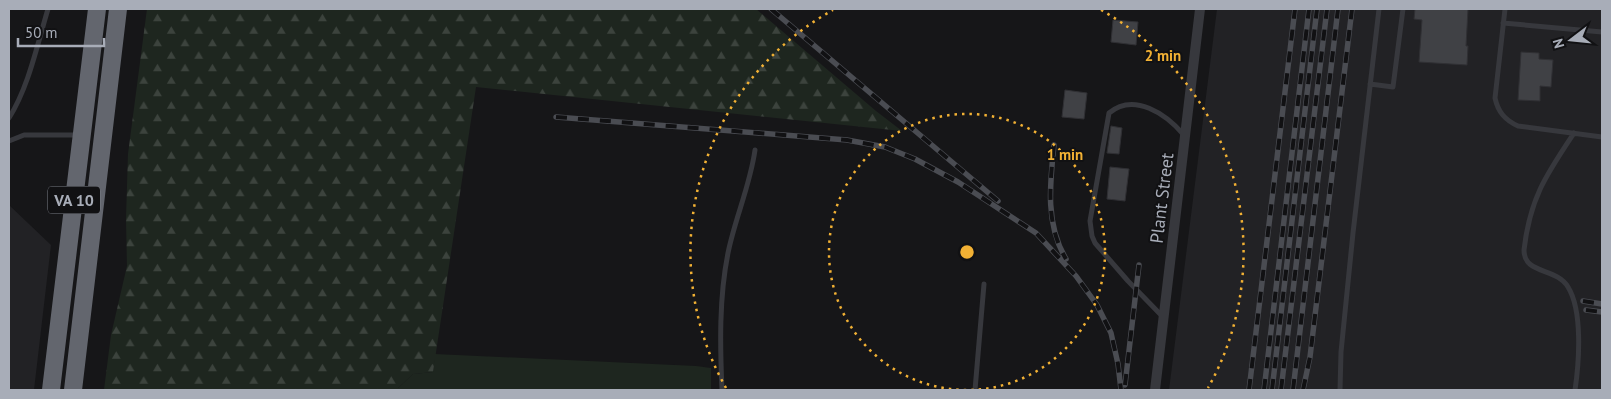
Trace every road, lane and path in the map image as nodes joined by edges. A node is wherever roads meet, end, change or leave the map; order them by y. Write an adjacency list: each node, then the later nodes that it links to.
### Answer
1 (48, 9): 11 (lane)
2 (97, 9): 13 (highway, VA 10)
3 (118, 9): 21 (highway, VA 10)
4 (1200, 9): 14 (street, Plant Street)
5 (1379, 9): 10 (lane)
6 (1403, 9): 10 (lane)
7 (1505, 9): 8 (lane)
8 (1503, 23): 9 (lane); 12 (lane)
9 (1602, 32)
10 (1370, 84): 25 (lane)
11 (9, 118)
12 (1574, 133): 15 (lane); 26 (lane)
13 (82, 136): 16 (lane); 20 (highway, VA 10)
14 (1186, 137): 19 (street, Plant Street); 19 (lane)
15 (1602, 137)
16 (9, 141)
17 (755, 150): 22 (lane)
18 (984, 284): 23 (lane)
19 (1164, 318): 24 (street, Plant Street)
20 (51, 390)
21 (73, 390)
22 (722, 390)
23 (975, 390)
24 (1155, 390)
25 (1340, 390)
26 (1575, 390)

